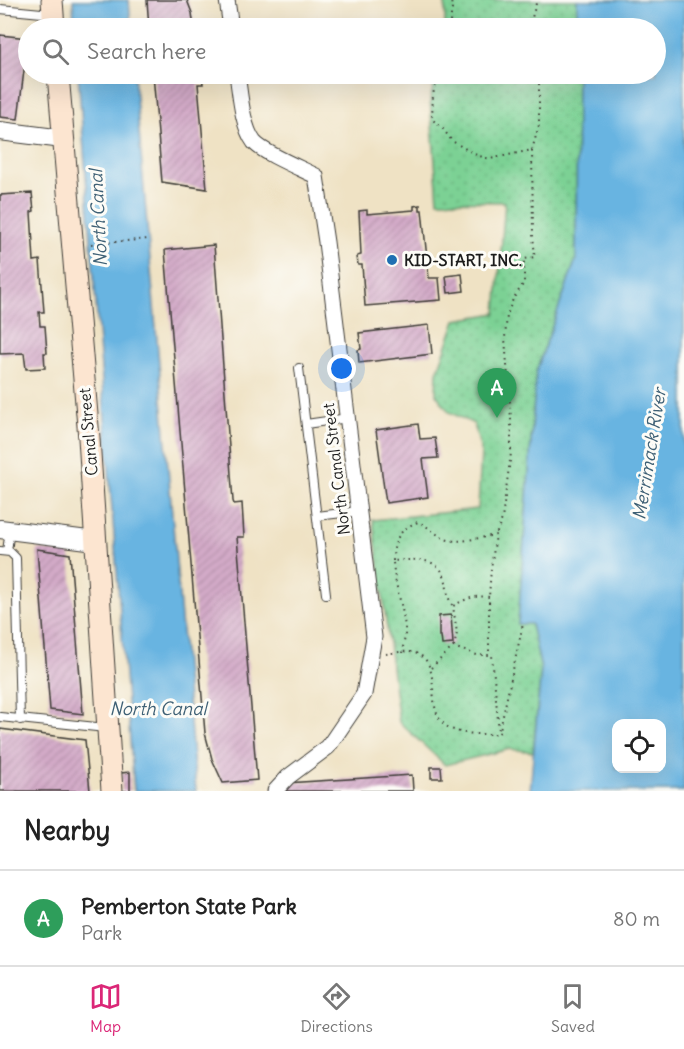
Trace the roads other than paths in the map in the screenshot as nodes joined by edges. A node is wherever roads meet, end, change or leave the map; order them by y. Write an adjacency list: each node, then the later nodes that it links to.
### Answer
1 (227, 0): 4 (street)
2 (0, 9): 3 (lane)
3 (53, 14)
4 (230, 18)
5 (59, 84): 8 (main road, Canal Street)
6 (238, 84): 10 (street, North Canal Street)
7 (0, 131): 8 (street)
8 (63, 139): 15 (main road, Canal Street)
9 (299, 368): 11 (lane)
10 (348, 418): 11 (lane); 12 (street, North Canal Street)
11 (306, 424): 13 (lane)
12 (359, 511): 13 (lane); 22 (street, North Canal Street)
13 (317, 516): 17 (lane)
14 (5, 530): 15 (street); 16 (lane)
15 (96, 541): 20 (main road, Canal Street)
16 (3, 551): 19 (lane)
17 (326, 594)
18 (0, 717): 19 (lane)
19 (20, 720): 20 (lane)
20 (109, 728): 21 (main road, Canal Street)
21 (112, 791)
22 (275, 791)

